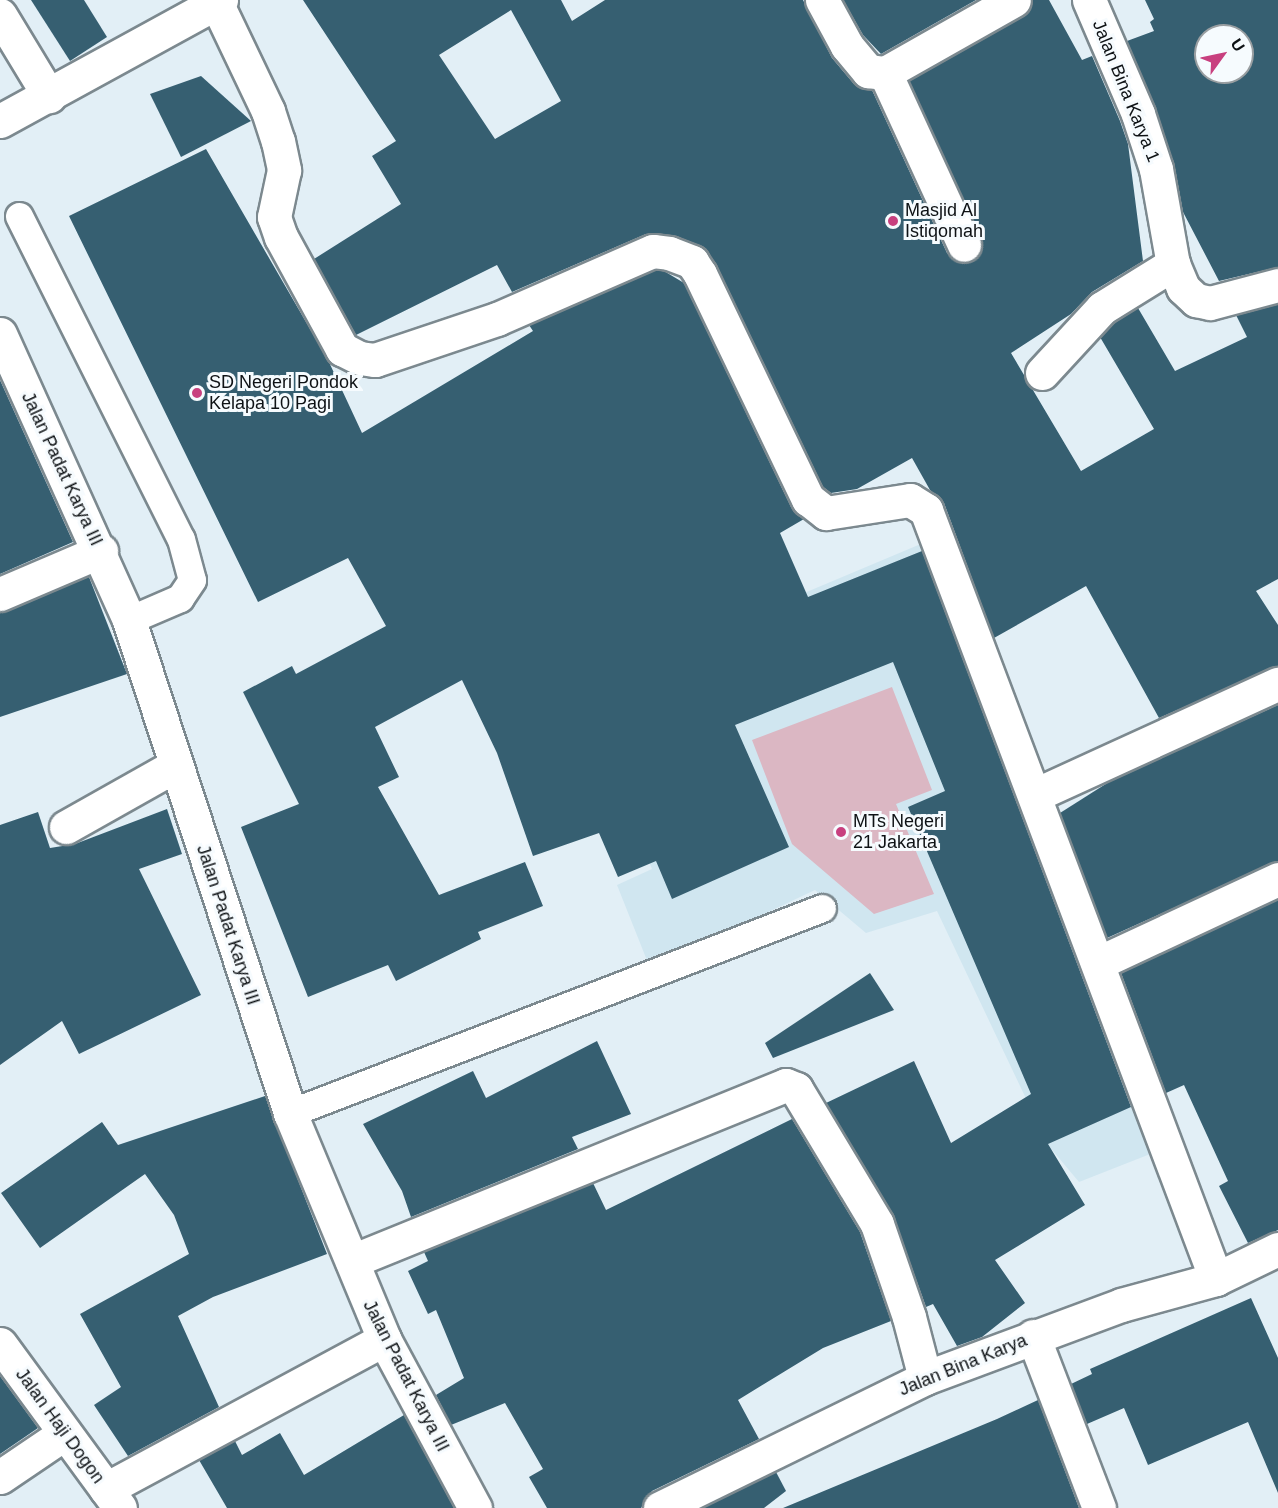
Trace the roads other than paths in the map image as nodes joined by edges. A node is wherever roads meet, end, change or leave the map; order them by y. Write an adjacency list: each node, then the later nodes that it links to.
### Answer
1 (822, 0): 6 (street)
2 (1014, 0): 6 (street)
3 (1089, 0): 11 (street, Jalan Bina Karya 1)
4 (218, 1): 7 (street); 20 (street)
5 (0, 15): 7 (street)
6 (885, 73): 10 (street)
7 (49, 96): 8 (street)
8 (0, 121)
9 (19, 216): 17 (lane)
10 (964, 245)
11 (1178, 276): 12 (street); 14 (street)
12 (1278, 285)
13 (0, 334): 15 (street, Jalan Padat Karya III)
14 (1042, 373)
15 (101, 551): 16 (street); 17 (street, Jalan Padat Karya III)
16 (0, 594)
17 (129, 620): 19 (street, Jalan Padat Karya III)
18 (1278, 684): 20 (street)
19 (176, 765): 21 (street); 25 (street, Jalan Padat Karya III)
20 (1035, 795): 24 (street)
21 (66, 827)
22 (1278, 879): 24 (street)
23 (822, 908): 25 (lane)
24 (1098, 963): 28 (street)
25 (290, 1113): 27 (street, Jalan Padat Karya III)
26 (1278, 1249): 28 (street, Jalan Bina Karya)
27 (352, 1261): 30 (street, Jalan Padat Karya III); 32 (street)
28 (1216, 1280): 29 (street, Jalan Bina Karya)
29 (1033, 1336): 32 (street, Jalan Bina Karya); 39 (street)
30 (384, 1339): 35 (street); 37 (street, Jalan Padat Karya III)
31 (0, 1344): 33 (street, Jalan Haji Dogon)
32 (925, 1378): 36 (street, Jalan Bina Karya)
33 (65, 1433): 34 (street); 35 (street, Jalan Haji Dogon)
34 (0, 1478)
35 (113, 1498)
36 (698, 1499): 38 (street, Jalan Bina Karya)
37 (475, 1508)
38 (660, 1508)
39 (1099, 1508)

